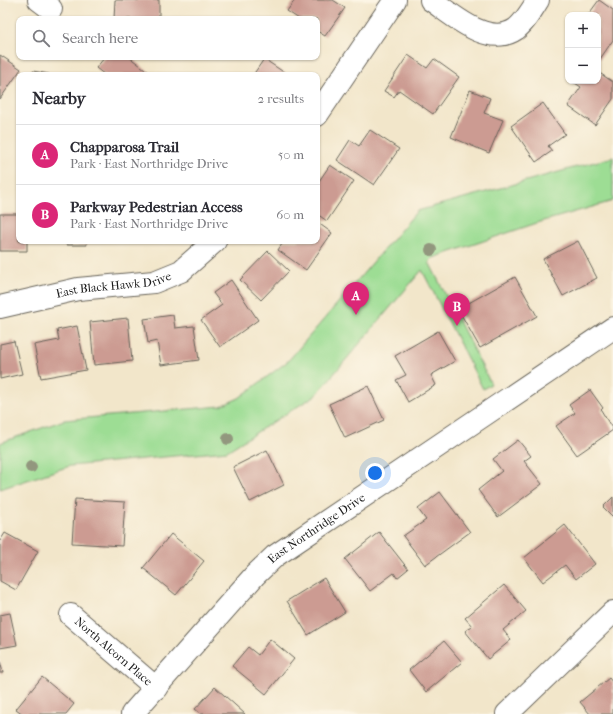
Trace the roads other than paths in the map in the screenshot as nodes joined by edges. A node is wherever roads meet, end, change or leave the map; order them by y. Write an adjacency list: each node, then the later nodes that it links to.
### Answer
1 (395, 0): 4 (street)
2 (431, 0): 3 (street)
3 (538, 0)
4 (320, 111)
5 (212, 244): 6 (street, East Black Hawk Drive)
6 (0, 307)
7 (613, 328): 10 (street, East Northridge Drive)
8 (613, 612): 12 (street)
9 (72, 615): 10 (street, North Alcorn Place)
10 (156, 688): 11 (street, East Northridge Drive)
11 (132, 714)
12 (507, 714)

